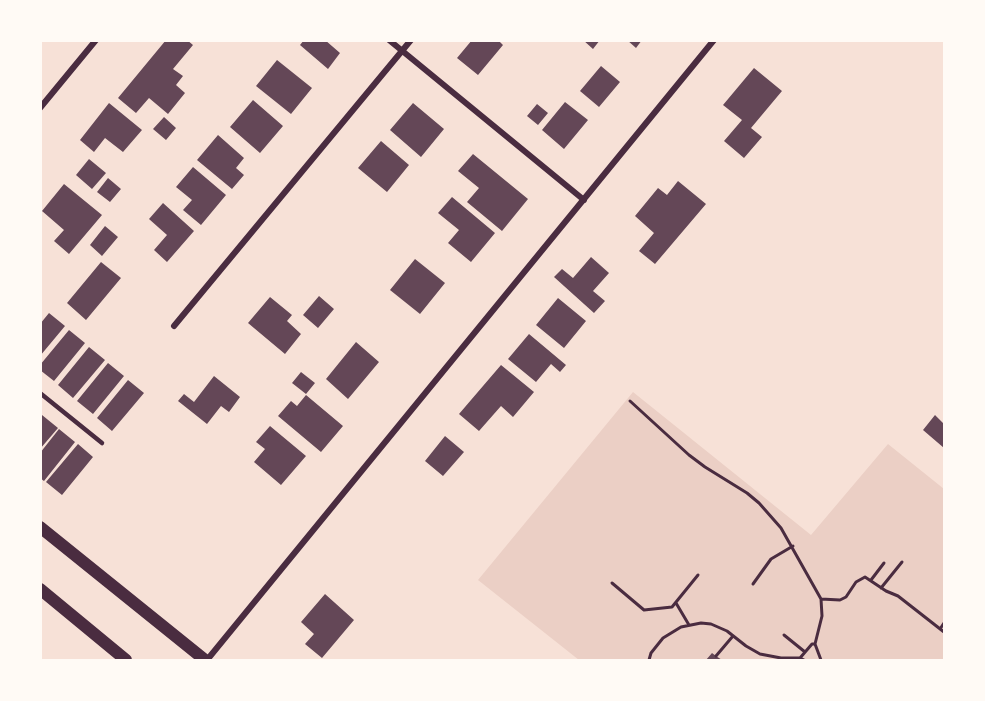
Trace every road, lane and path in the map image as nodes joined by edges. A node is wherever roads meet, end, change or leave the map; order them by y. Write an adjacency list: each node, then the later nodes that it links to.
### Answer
1 (96, 40): 6 (street)
2 (389, 40): 5 (street)
3 (411, 40): 5 (street)
4 (714, 40): 7 (street)
5 (402, 51): 7 (street); 8 (street)
6 (40, 108)
7 (584, 200): 36 (street)
8 (174, 326)
9 (43, 395): 11 (lane); 12 (lane)
10 (630, 400): 14 (path)
11 (40, 402)
12 (102, 443)
13 (40, 527): 36 (main road)
14 (793, 546): 20 (path); 23 (path)
15 (902, 562): 21 (path)
16 (884, 563): 18 (path)
17 (698, 575): 24 (path)
18 (871, 580): 21 (path); 23 (path)
19 (612, 583): 24 (path)
20 (753, 584)
21 (881, 588): 27 (path)
22 (40, 589): 35 (main road)
23 (821, 599): 31 (path)
24 (676, 602): 26 (path)
25 (945, 623): 27 (path)
26 (689, 625): 30 (path); 37 (path)
27 (940, 629): 28 (path)
28 (945, 632)
29 (784, 635): 32 (path)
30 (733, 636): 33 (path); 34 (path)
31 (815, 644): 32 (path); 38 (path)
32 (805, 652): 34 (path)
33 (716, 656)
34 (802, 659)
35 (126, 660)
36 (206, 660)
37 (649, 660)
38 (821, 660)

